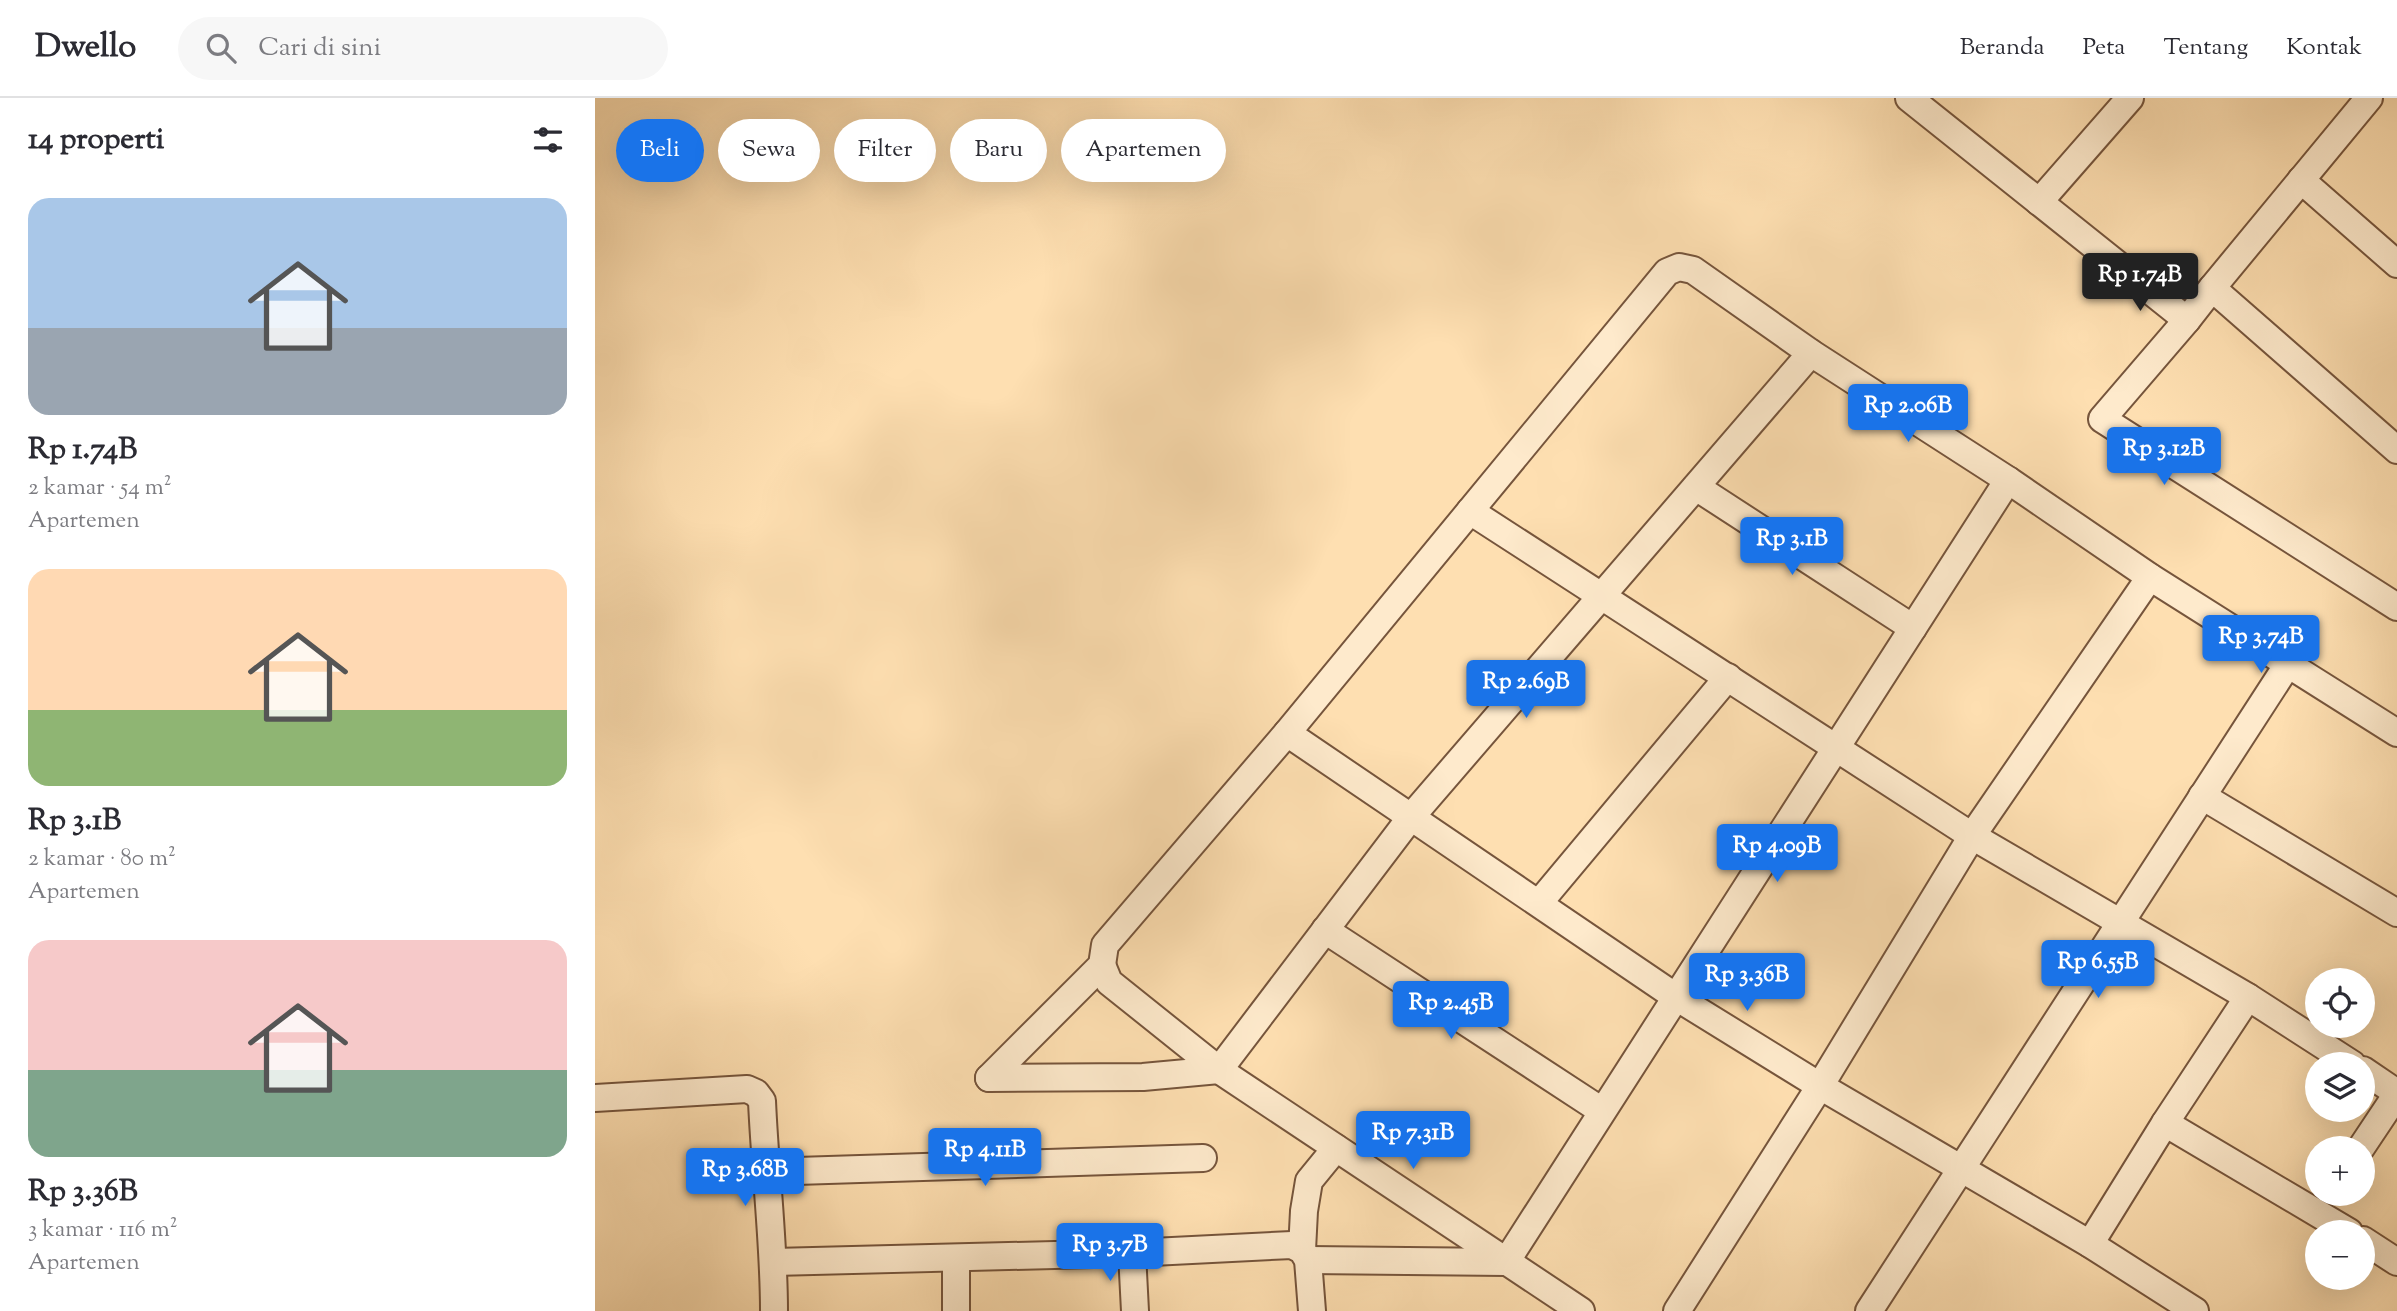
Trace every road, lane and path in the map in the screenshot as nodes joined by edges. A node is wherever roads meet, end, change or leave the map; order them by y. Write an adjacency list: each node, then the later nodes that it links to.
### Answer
1 (1909, 98): 5 (street)
2 (2130, 98): 5 (street)
3 (2369, 98): 4 (street)
4 (2301, 180): 6 (street); 7 (street)
5 (2039, 202): 8 (street)
6 (2397, 264)
7 (2212, 288): 8 (street); 10 (street)
8 (2187, 320): 16 (street)
9 (1811, 353): 11 (street); 12 (street); 13 (street)
10 (2397, 450)
11 (2008, 480): 14 (street); 17 (street)
12 (1696, 487): 15 (street); 17 (street)
13 (1470, 511): 15 (street); 20 (street)
14 (2150, 577): 18 (street); 25 (street)
15 (1602, 596): 19 (street); 24 (street)
16 (2397, 607)
17 (1913, 628): 22 (street)
18 (2288, 664): 21 (street); 23 (street)
19 (1728, 677): 22 (street); 26 (street)
20 (1287, 733): 24 (street); 30 (street)
21 (2397, 733)
22 (1837, 747): 25 (street); 31 (street)
23 (2202, 796): 27 (street); 28 (street)
24 (1411, 817): 26 (street); 29 (street)
25 (1972, 836): 28 (street); 36 (street)
26 (1539, 903): 31 (street)
27 (2397, 913)
28 (2120, 922): 32 (street); 44 (street)
29 (1325, 930): 34 (street); 39 (street)
30 (1102, 965): 34 (street); 34 (street)
31 (1676, 997): 36 (street); 39 (street)
32 (2248, 997): 33 (street); 40 (street)
33 (2333, 1052)
34 (1219, 1070): 42 (street)
35 (2375, 1078): 37 (street)
36 (1820, 1086): 44 (street); 63 (street)
37 (2397, 1093): 41 (street)
38 (595, 1098): 45 (street)
39 (1602, 1111): 55 (street)
40 (2165, 1123): 46 (street); 49 (street)
41 (2369, 1136)
42 (1336, 1149): 52 (street); 55 (street)
43 (1203, 1158): 45 (street)
44 (1961, 1171): 49 (street); 57 (street)
45 (765, 1172): 54 (street)
46 (2305, 1193)
47 (2327, 1206): 48 (street)
48 (2339, 1220)
49 (2090, 1244): 64 (street)
50 (2375, 1248): 56 (street)
51 (1132, 1253): 52 (street); 53 (street); 60 (street)
52 (1305, 1255): 55 (street); 61 (street)
53 (956, 1258): 54 (street); 59 (street)
54 (774, 1262): 58 (street)
55 (1506, 1262): 62 (street)
56 (2397, 1262)
57 (1881, 1307)
58 (774, 1311)
59 (956, 1311)
60 (1135, 1311)
61 (1312, 1311)
62 (1581, 1311)
63 (1677, 1311)
64 (2195, 1311)

